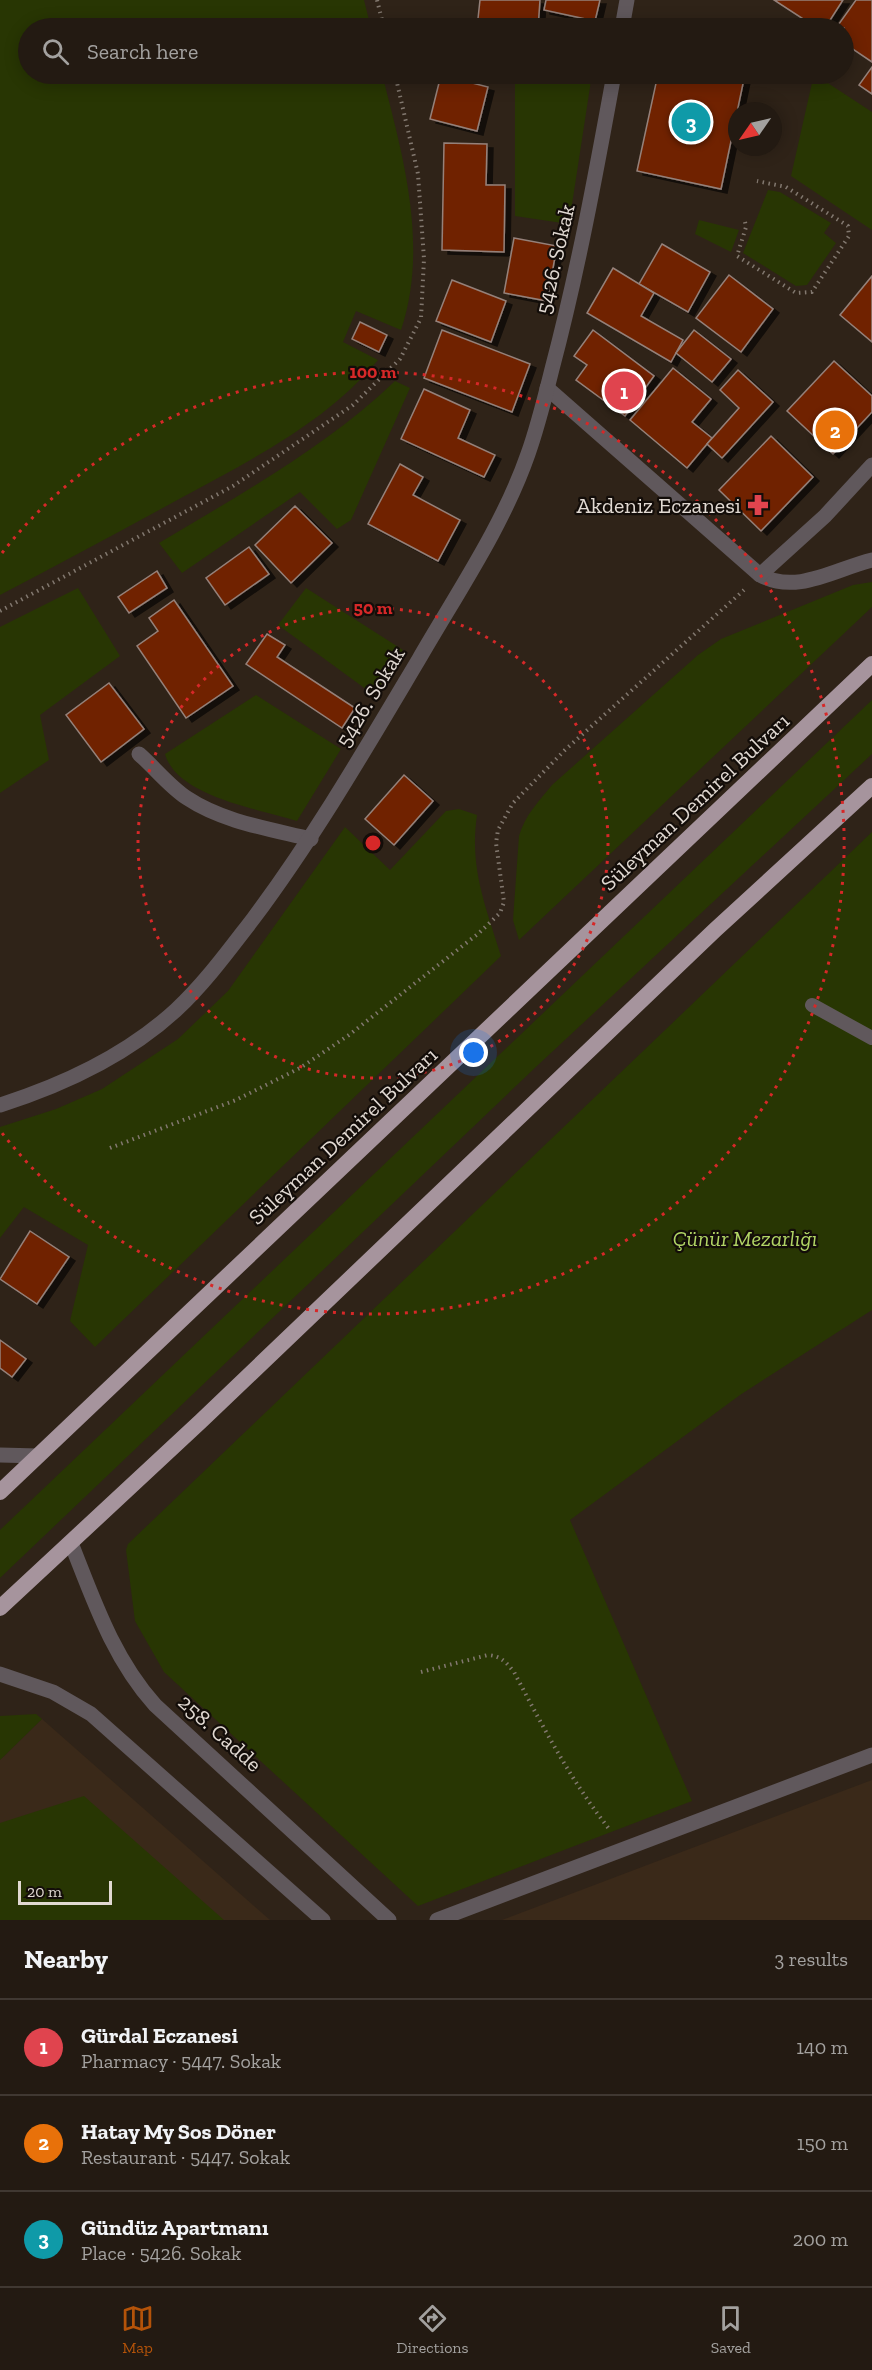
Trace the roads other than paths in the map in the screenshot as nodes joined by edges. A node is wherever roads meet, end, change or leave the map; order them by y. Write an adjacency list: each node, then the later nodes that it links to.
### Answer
1 (627, 0): 2 (street)
2 (624, 18)
3 (612, 84): 4 (street, 5426. Sokak)
4 (547, 388): 7 (street); 11 (street, 5426. Sokak)
5 (872, 465): 7 (street)
6 (872, 560): 7 (street)
7 (760, 575)
8 (872, 664): 16 (highway, Süleyman Demirel Bulvarı)
9 (139, 754): 11 (street)
10 (872, 786): 18 (highway)
11 (311, 838): 14 (street, 5426. Sokak)
12 (813, 1005): 13 (lane)
13 (872, 1038)
14 (0, 1105)
15 (0, 1455): 16 (street)
16 (38, 1456): 17 (highway, Süleyman Demirel Bulvarı)
17 (0, 1492)
18 (71, 1543): 19 (highway); 23 (street, 258. Cadde)
19 (0, 1608)
20 (0, 1674): 22 (street)
21 (872, 1755): 24 (street)
22 (323, 1920)
23 (389, 1920)
24 (437, 1920)

